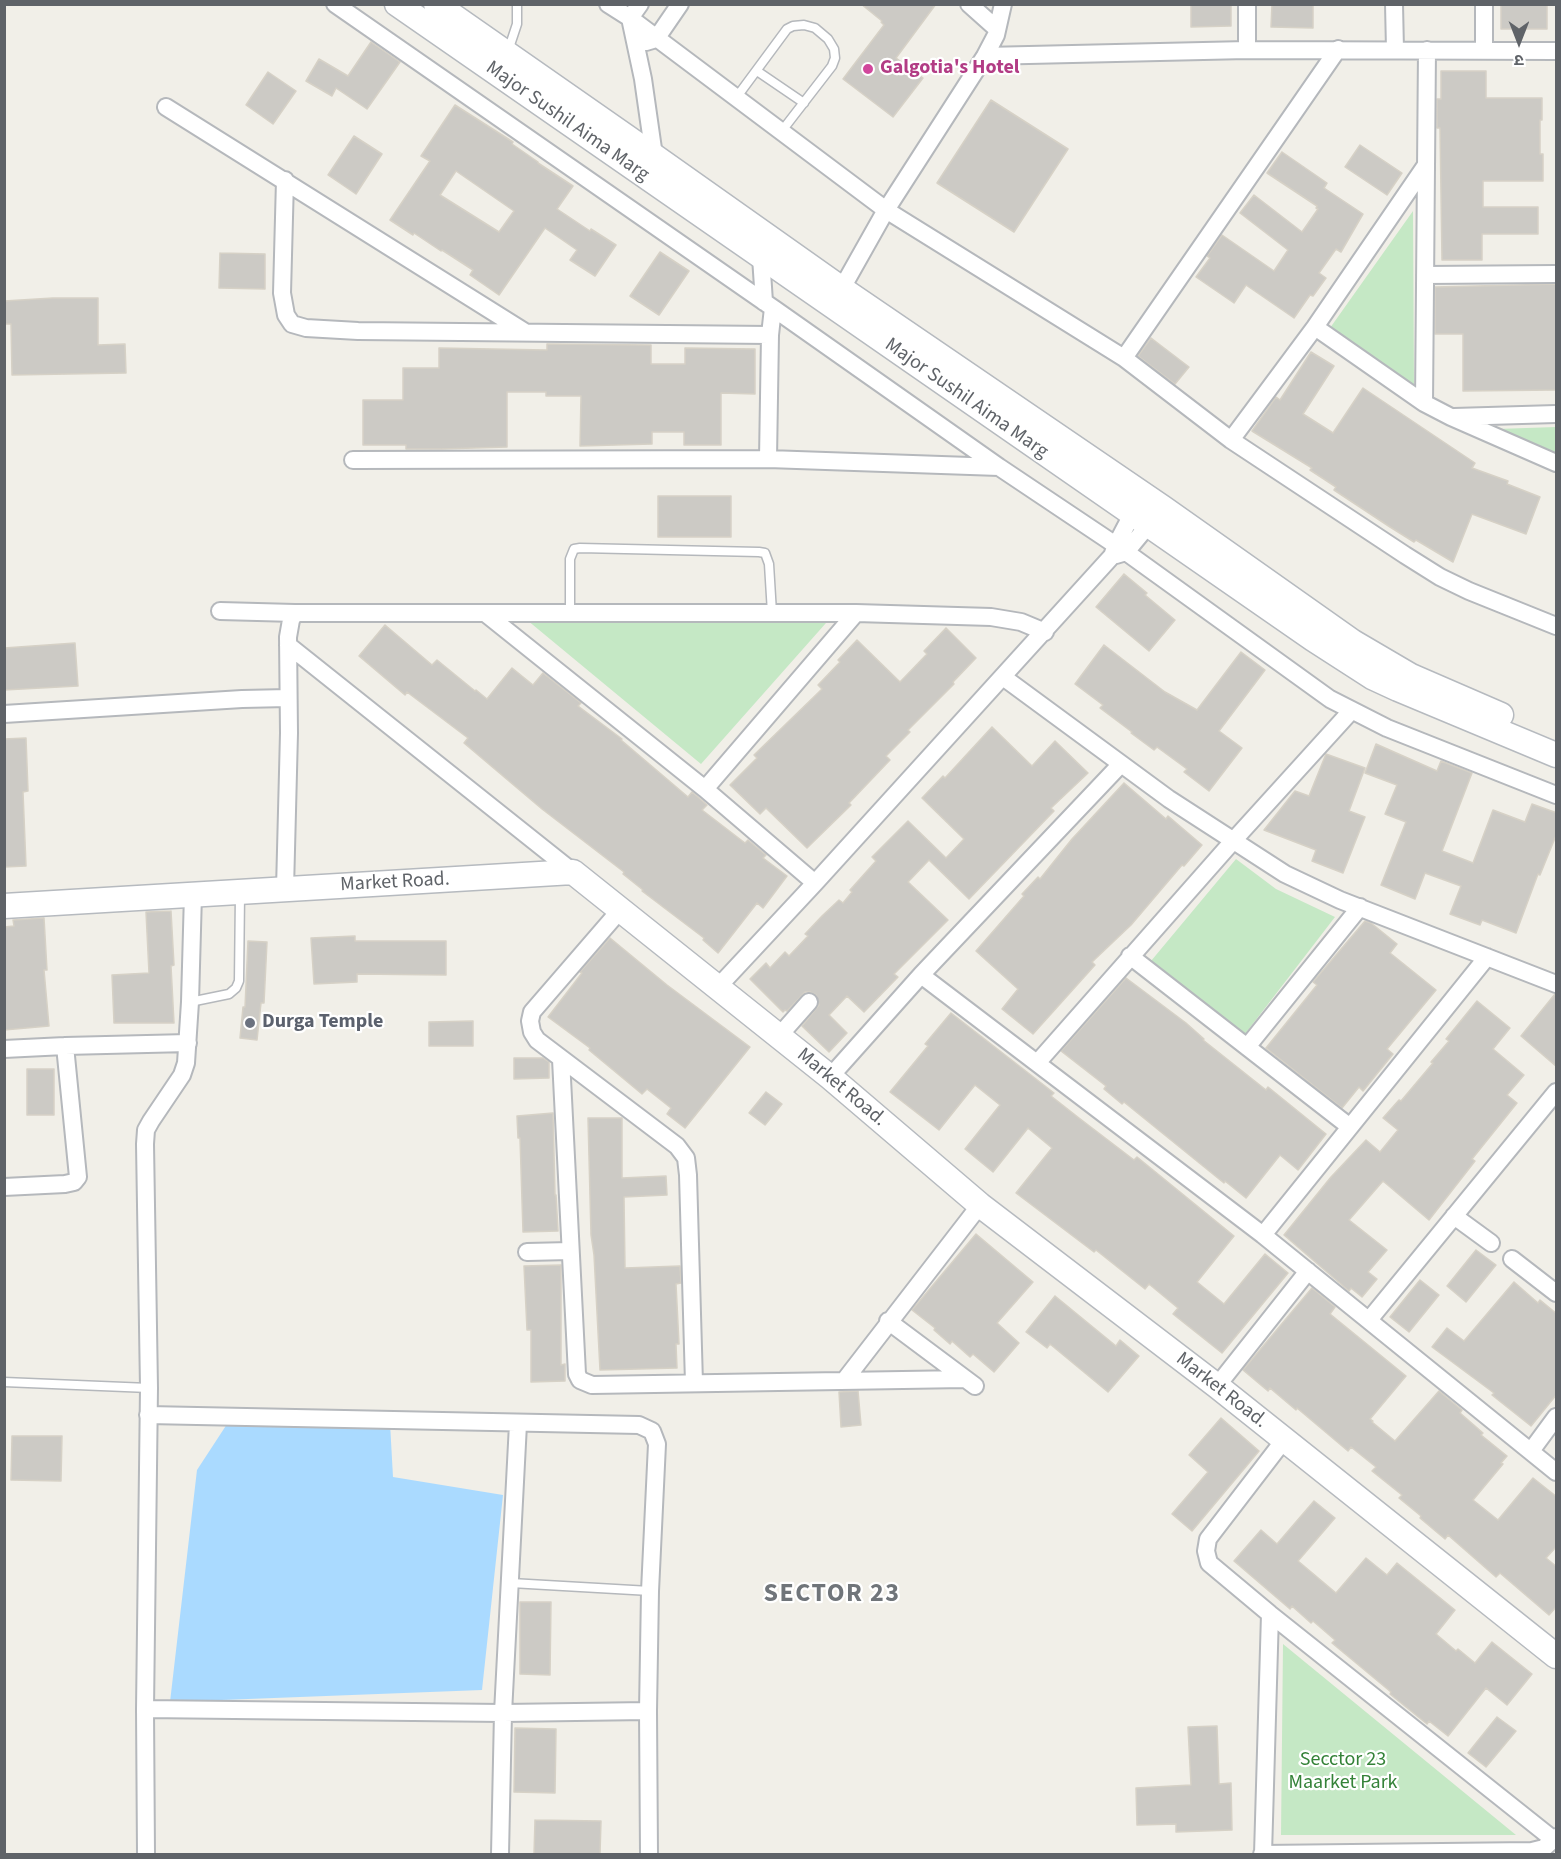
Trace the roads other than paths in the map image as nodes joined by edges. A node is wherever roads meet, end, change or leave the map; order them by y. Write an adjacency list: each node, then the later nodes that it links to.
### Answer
1 (335, 4): 37 (street)
2 (397, 4): 23 (street, Major Sushil Aima Marg)
3 (436, 4): 23 (street, Major Sushil Aima Marg)
4 (517, 4): 23 (lane)
5 (608, 4): 12 (street)
6 (680, 4): 14 (street)
7 (969, 4): 13 (street)
8 (1003, 4): 13 (street)
9 (1247, 4): 17 (street)
10 (1394, 4): 18 (street)
11 (1484, 4): 20 (street)
12 (635, 11): 14 (street); 15 (street)
13 (998, 29): 22 (street)
14 (656, 39): 15 (street); 25 (street)
15 (636, 45): 29 (street)
16 (1338, 49): 17 (street); 18 (street); 41 (street)
17 (1247, 50): 22 (street)
18 (1395, 50): 19 (street)
19 (1427, 50): 20 (street); 30 (street)
20 (1484, 51): 21 (street)
21 (1557, 51)
22 (985, 56): 32 (street)
23 (501, 63): 29 (street, Major Sushil Aima Marg); 33 (street, Major Sushil Aima Marg)
24 (757, 70): 25 (lane); 26 (lane); 26 (lane)
25 (736, 98): 28 (street)
26 (804, 103): 28 (lane)
27 (166, 107): 31 (street)
28 (781, 132): 32 (street)
29 (654, 156): 36 (street, Major Sushil Aima Marg)
30 (1426, 165): 35 (street); 38 (street)
31 (285, 180): 39 (street); 39 (street)
32 (886, 210): 36 (street); 41 (street)
33 (761, 257): 36 (street, Major Sushil Aima Marg); 37 (street)
34 (1557, 274): 35 (street)
35 (1425, 276): 42 (street)
36 (837, 298): 50 (street, Major Sushil Aima Marg)
37 (769, 305): 40 (street); 49 (street)
38 (1315, 327): 42 (street); 45 (street)
39 (526, 333): 40 (street)
40 (770, 335): 47 (street)
41 (1124, 358): 45 (street)
42 (1424, 403): 44 (street)
43 (1557, 414): 44 (street)
44 (1450, 417): 48 (street)
45 (1231, 440): 58 (street)
46 (353, 459): 47 (street)
47 (768, 459): 49 (street)
48 (1557, 463)
49 (999, 466): 51 (street)
50 (1146, 511): 51 (street); 65 (street, Major Sushil Aima Marg); 66 (street, Major Sushil Aima Marg)
51 (1118, 551): 59 (street); 63 (street)
52 (220, 611): 53 (street)
53 (295, 613): 54 (street); 60 (street)
54 (485, 613): 55 (street); 68 (street)
55 (570, 613): 56 (street); 56 (lane)
56 (772, 613): 57 (street)
57 (856, 613): 59 (street); 68 (street)
58 (1557, 626)
59 (1045, 632): 61 (street)
60 (288, 645): 62 (street); 71 (street)
61 (1003, 677): 67 (street); 72 (street)
62 (288, 698): 64 (street); 73 (street)
63 (1352, 710): 69 (street); 70 (street)
64 (4, 714)
65 (1557, 737)
66 (1557, 754)
67 (1120, 764): 70 (street); 81 (street)
68 (705, 789): 72 (street)
69 (1557, 795)
70 (1233, 841): 77 (street); 79 (street)
71 (573, 872): 73 (street, Market Road.); 78 (street, Market Road.)
72 (815, 883): 83 (street)
73 (285, 889): 74 (street, Market Road.)
74 (240, 891): 75 (street, Market Road.); 84 (lane)
75 (193, 894): 76 (street, Market Road.); 84 (street)
76 (4, 906)
77 (1360, 907): 80 (street); 89 (street)
78 (621, 909): 83 (street, Market Road.); 91 (street)
79 (1130, 956): 89 (street); 92 (street)
80 (1487, 957): 82 (street); 95 (street)
81 (921, 975): 92 (street); 93 (street)
82 (1557, 984)
83 (718, 987): 86 (street, Market Road.)
84 (190, 1002): 87 (street)
85 (809, 1002): 86 (street)
86 (779, 1036): 93 (street, Market Road.)
87 (188, 1043): 88 (street); 112 (street)
88 (65, 1046): 90 (street); 96 (street)
89 (1247, 1047): 95 (street)
90 (4, 1049)
91 (561, 1059): 101 (street); 110 (street)
92 (1038, 1062): 99 (street)
93 (830, 1077): 97 (street, Market Road.)
94 (1557, 1092): 98 (street)
95 (1350, 1127): 99 (street)
96 (4, 1187)
97 (980, 1204): 107 (street); 111 (street, Market Road.)
98 (1454, 1216): 100 (street); 106 (street)
99 (1263, 1235): 104 (street)
100 (1491, 1243)
101 (570, 1251): 102 (street); 110 (street)
102 (527, 1252)
103 (1512, 1259): 105 (street)
104 (1308, 1271): 106 (street); 111 (street)
105 (1557, 1293)
106 (1368, 1320): 117 (street)
107 (888, 1321): 108 (street); 108 (street)
108 (844, 1381): 110 (street)
109 (4, 1382): 112 (lane)
110 (694, 1383)
111 (1217, 1386): 116 (street, Market Road.)
112 (149, 1388): 113 (street)
113 (148, 1415): 115 (street); 123 (street)
114 (1557, 1417): 117 (street)
115 (518, 1424): 119 (street); 120 (street)
116 (1284, 1440): 121 (street); 122 (street, Market Road.)
117 (1531, 1451): 118 (street)
118 (1557, 1472)
119 (511, 1583): 120 (lane); 125 (street)
120 (650, 1591): 124 (street)
121 (1270, 1614): 126 (street); 130 (street)
122 (1554, 1649)
123 (145, 1709): 125 (street); 127 (street)
124 (648, 1711): 125 (street); 129 (street)
125 (503, 1713): 128 (street)
126 (1555, 1838): 130 (street)
127 (146, 1854)
128 (500, 1854)
129 (649, 1854)
130 (1263, 1854)

